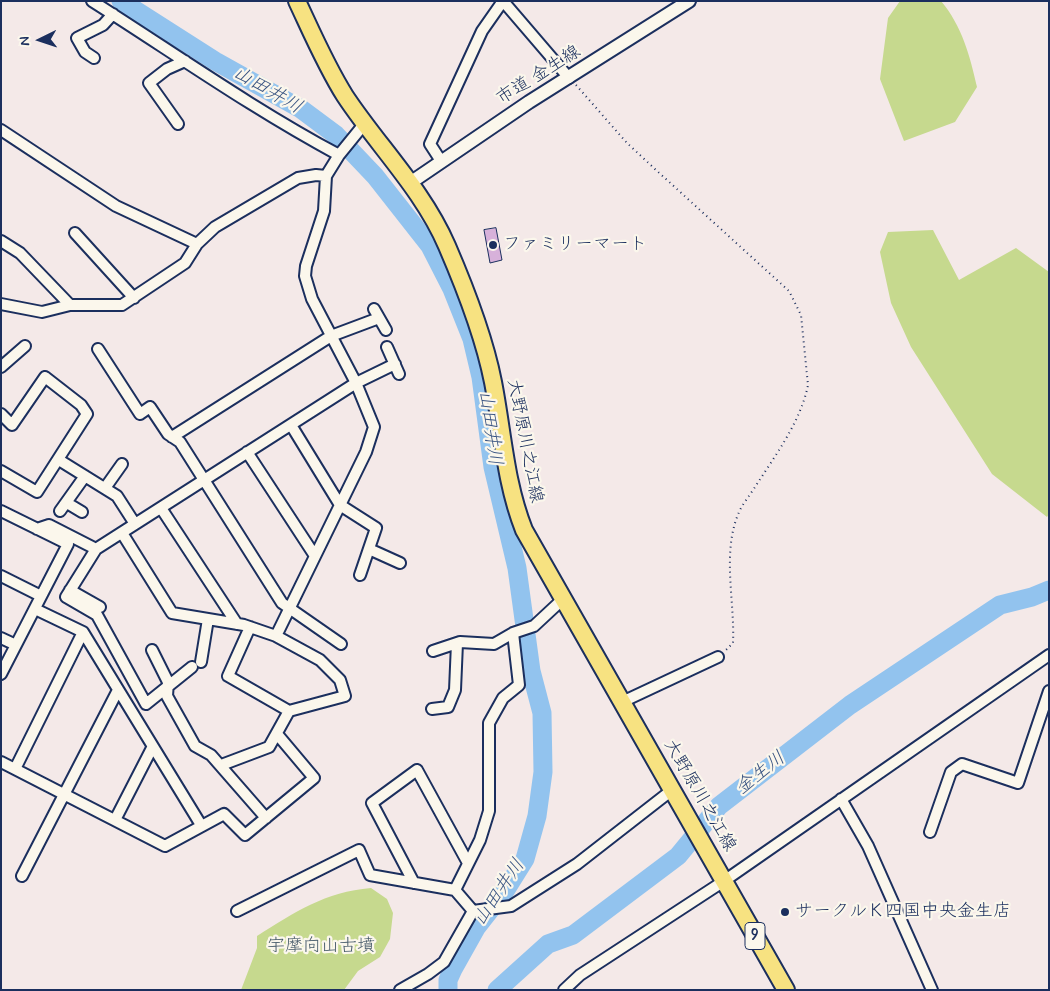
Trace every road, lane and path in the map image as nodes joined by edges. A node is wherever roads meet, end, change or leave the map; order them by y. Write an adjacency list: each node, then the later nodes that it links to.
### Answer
1 (92, 1): 5 (street)
2 (297, 1): 9 (main road, 大野原川之江線 / 9)
3 (503, 1): 8 (street); 13 (street)
4 (689, 1): 8 (street, 市道 金生線)
5 (113, 14): 6 (street); 7 (street)
6 (94, 58)
7 (185, 61): 10 (street); 12 (street)
8 (569, 78): 13 (street, 市道 金生線); 75 (path)
9 (365, 123): 12 (street); 15 (main road, 大野原川之江線 / 9)
10 (178, 124)
11 (1, 130): 18 (street)
12 (339, 155): 14 (street)
13 (441, 161): 15 (street, 市道 金生線)
14 (326, 176): 18 (street); 27 (street)
15 (410, 183): 58 (main road, 大野原川之江線 / 9)
16 (75, 233): 20 (street)
17 (1, 240): 19 (street)
18 (197, 244): 23 (street)
19 (26, 260): 22 (street); 25 (street)
20 (99, 260): 21 (street); 23 (street)
21 (91, 267)
22 (18, 268)
23 (134, 298): 25 (street)
24 (1, 304): 25 (street)
25 (70, 305)
26 (386, 330): 27 (street)
27 (331, 336): 32 (street); 35 (street)
28 (25, 346): 31 (street)
29 (387, 347): 32 (street)
30 (98, 348): 35 (street)
31 (1, 367)
32 (356, 383): 34 (street); 43 (street)
33 (1, 414): 37 (street)
34 (291, 425): 36 (street); 43 (street)
35 (172, 437): 41 (street)
36 (247, 452): 41 (street); 52 (street)
37 (59, 460): 39 (street); 40 (street)
38 (122, 464): 42 (street)
39 (1, 471)
40 (85, 476): 42 (street); 46 (street)
41 (204, 480): 44 (street); 60 (street)
42 (105, 488): 47 (street)
43 (340, 505): 51 (street); 52 (street)
44 (161, 508): 47 (street); 63 (street)
45 (1, 511): 48 (street)
46 (82, 512)
47 (135, 524): 49 (street)
48 (36, 529): 50 (street); 57 (street)
49 (122, 533): 50 (street); 62 (street)
50 (96, 549): 56 (street)
51 (368, 549): 53 (street); 54 (street)
52 (315, 556): 60 (street)
53 (400, 563)
54 (360, 575)
55 (1, 576): 57 (street)
56 (70, 590): 59 (street); 77 (street)
57 (41, 596): 61 (street)
58 (563, 599): 66 (street); 80 (main road, 大野原川之江線 / 9)
59 (100, 607)
60 (290, 608): 67 (street); 70 (street)
61 (35, 609): 65 (street); 71 (street)
62 (208, 619): 63 (street); 77 (street)
63 (236, 624): 64 (street)
64 (250, 627): 67 (street); 82 (street)
65 (84, 632): 78 (street); 87 (street)
66 (513, 633): 69 (street); 95 (street)
67 (276, 636): 82 (street)
68 (1, 638): 71 (street)
69 (456, 643): 73 (street); 81 (street)
70 (341, 644)
71 (16, 645): 76 (street)
72 (152, 650): 77 (street)
73 (433, 651)
74 (1049, 655): 90 (street)
75 (718, 657): 80 (street)
76 (1, 674)
77 (168, 686): 91 (street)
78 (118, 690): 84 (street); 89 (street)
79 (1049, 691): 94 (street)
80 (622, 702): 88 (main road, 大野原川之江線 / 9)
81 (432, 709)
82 (289, 711): 83 (street)
83 (277, 734): 86 (street); 91 (street)
84 (152, 748): 92 (street); 93 (street)
85 (1, 762): 87 (street)
86 (224, 764)
87 (15, 769): 89 (street)
88 (672, 790): 97 (main road, 大野原川之江線 / 9); 101 (street)
89 (65, 794): 92 (street); 96 (street)
90 (841, 799): 97 (street); 105 (street)
91 (266, 818): 93 (street)
92 (115, 820): 93 (street)
93 (200, 825)
94 (930, 832)
95 (468, 863): 98 (street); 99 (street)
96 (22, 876)
97 (724, 881): 103 (street); 104 (main road, 大野原川之江線 / 9)
98 (414, 883): 99 (street); 100 (street)
99 (455, 890): 101 (street)
100 (237, 911)
101 (473, 911): 102 (street)
102 (400, 990)
103 (564, 990)
104 (786, 990)
105 (932, 990)

